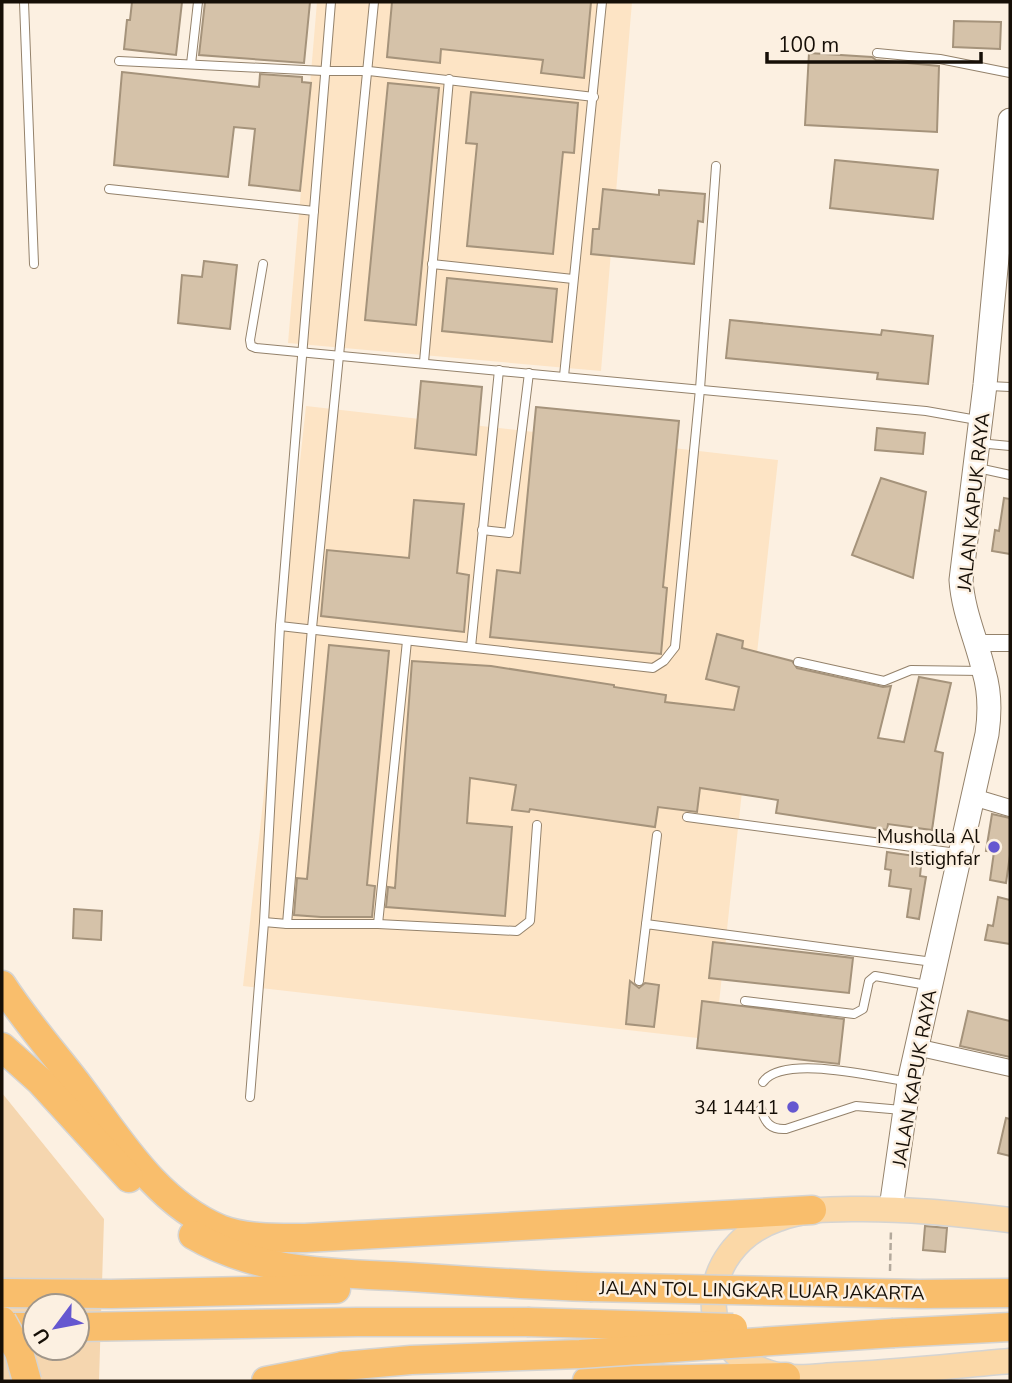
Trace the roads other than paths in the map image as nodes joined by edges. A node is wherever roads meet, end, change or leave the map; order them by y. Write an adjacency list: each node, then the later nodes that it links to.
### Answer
1 (24, 2): 21 (lane)
2 (198, 2): 8 (lane)
3 (331, 2): 9 (lane)
4 (374, 2): 10 (lane)
5 (602, 2): 13 (lane)
6 (877, 53): 11 (lane)
7 (119, 61): 8 (lane)
8 (191, 64): 9 (lane)
9 (324, 71): 10 (lane); 19 (lane)
10 (369, 71): 12 (lane); 27 (lane)
11 (1010, 73)
12 (449, 79): 13 (lane); 23 (lane)
13 (594, 97): 25 (lane)
14 (1010, 120): 16 (main road, JALAN KAPUK RAYA)
15 (716, 166): 34 (lane)
16 (1008, 169): 18 (main road, JALAN KAPUK RAYA)
17 (109, 189): 19 (lane)
18 (1006, 210): 20 (main road, JALAN KAPUK RAYA)
19 (314, 211): 26 (lane)
20 (1005, 245): 24 (main road, JALAN KAPUK RAYA)
21 (34, 264)
22 (263, 264): 26 (lane)
23 (432, 264): 25 (lane); 28 (lane)
24 (1003, 276): 32 (main road, JALAN KAPUK RAYA)
25 (573, 279): 31 (lane)
26 (304, 351): 27 (lane); 40 (lane)
27 (339, 354): 28 (lane); 41 (lane)
28 (424, 362): 29 (lane)
29 (499, 370): 30 (lane); 39 (lane)
30 (529, 373): 31 (lane); 39 (lane)
31 (564, 376): 34 (lane)
32 (985, 386): 33 (lane); 35 (main road, JALAN KAPUK RAYA)
33 (1010, 387)
34 (700, 389): 35 (lane); 45 (lane)
35 (980, 432): 36 (lane); 37 (main road, JALAN KAPUK RAYA)
36 (1010, 446)
37 (975, 468): 38 (lane); 43 (main road, JALAN KAPUK RAYA)
38 (1010, 475)
39 (482, 530): 45 (lane)
40 (280, 626): 41 (lane); 54 (lane)
41 (312, 628): 42 (lane); 55 (lane)
42 (407, 641): 45 (lane); 56 (lane)
43 (976, 643): 44 (street); 47 (main road, JALAN KAPUK RAYA)
44 (1010, 643)
45 (471, 647)
46 (798, 662): 47 (lane)
47 (984, 671): 48 (main road, JALAN KAPUK RAYA)
48 (974, 797): 49 (street); 53 (main road, JALAN KAPUK RAYA)
49 (1010, 808)
50 (687, 817): 53 (lane)
51 (537, 825): 56 (lane)
52 (657, 835): 57 (lane)
53 (960, 853): 58 (main road, JALAN KAPUK RAYA)
54 (264, 922): 55 (lane); 69 (lane)
55 (288, 924): 56 (lane)
56 (378, 924)
57 (646, 924): 58 (lane); 59 (lane)
58 (935, 962): 61 (main road, JALAN KAPUK RAYA)
59 (639, 981)
60 (2, 985): 73 (highway)
61 (930, 985): 62 (lane); 65 (main road, JALAN KAPUK RAYA)
62 (744, 1000)
63 (2, 1019): 74 (highway)
64 (2, 1047): 74 (highway)
65 (916, 1047): 66 (street); 68 (main road, JALAN KAPUK RAYA)
66 (1010, 1068)
67 (763, 1082): 68 (lane)
68 (909, 1082): 71 (main road, JALAN KAPUK RAYA)
69 (250, 1097)
70 (761, 1109): 71 (lane)
71 (905, 1110): 72 (main road, JALAN KAPUK RAYA)
72 (891, 1208): 73 (main road); 75 (main road)
73 (812, 1210): 87 (main road)
74 (162, 1213): 76 (highway)
75 (1010, 1220)
76 (524, 1285): 77 (highway); 78 (highway, JALAN TOL LINGKAR LUAR JAKARTA, bridge)
77 (2, 1293)
78 (1010, 1293)
79 (2, 1321): 90 (highway, bridge)
80 (2, 1327): 81 (highway)
81 (21, 1327)
82 (91, 1327): 84 (highway, bridge)
83 (1010, 1327): 84 (highway, JALAN TOL LINGKAR LUAR JAKARTA)
84 (894, 1333): 86 (highway, bridge)
85 (1010, 1361): 88 (main road)
86 (320, 1373): 91 (highway)
87 (786, 1377): 89 (main road); 92 (highway)
88 (885, 1377): 89 (main road)
89 (858, 1378)
90 (27, 1381)
91 (266, 1381)
92 (587, 1381)

